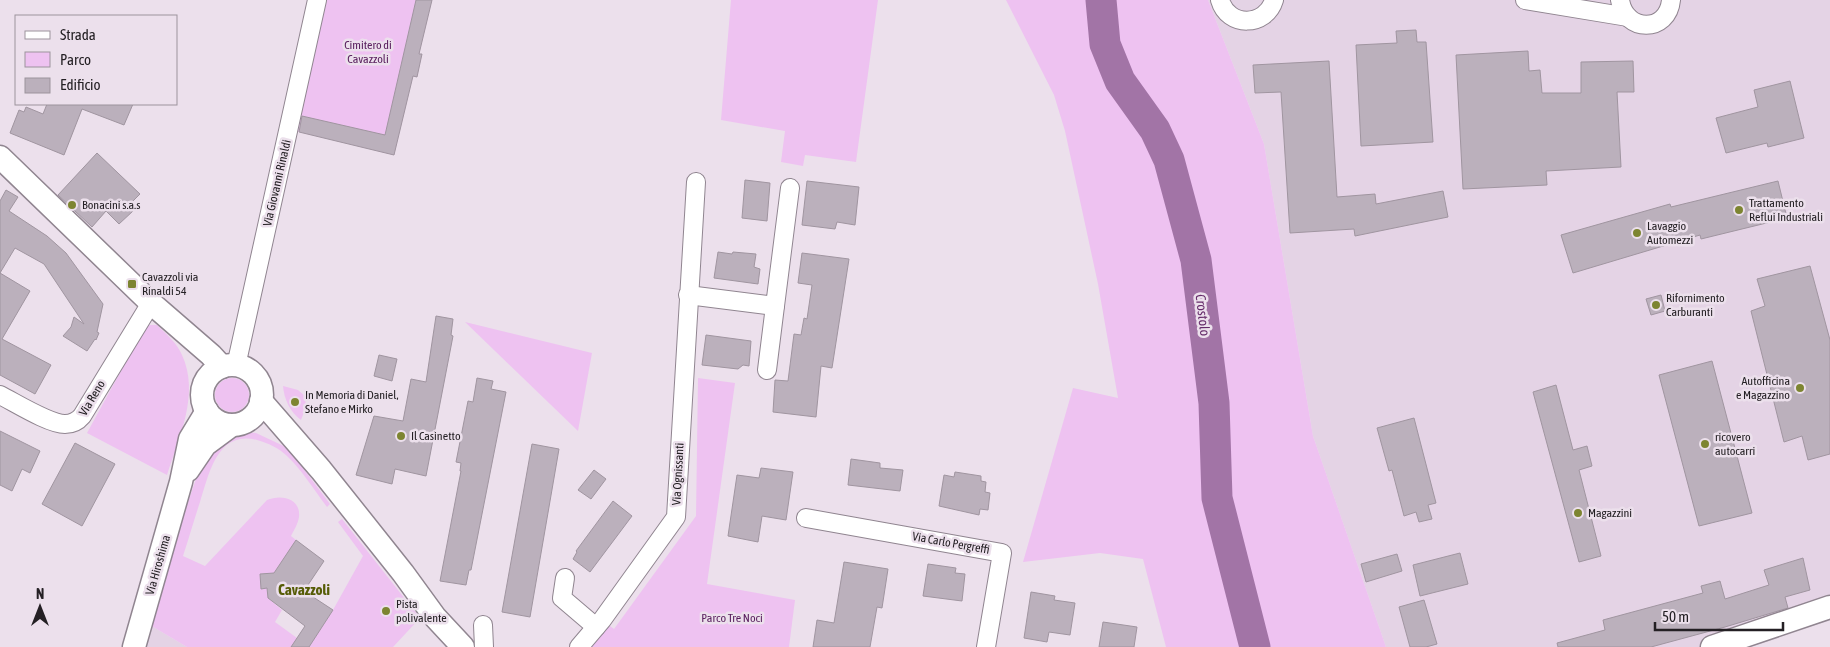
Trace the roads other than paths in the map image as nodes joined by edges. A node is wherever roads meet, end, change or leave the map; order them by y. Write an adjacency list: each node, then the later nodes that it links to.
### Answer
1 (317, 0): 16 (street, Via Giovanni Rinaldi)
2 (1220, 0): 3 (street)
3 (1274, 0)
4 (1525, 0): 7 (street)
5 (1619, 0): 7 (street); 8 (street)
6 (1672, 0): 8 (street)
7 (1594, 11): 8 (street)
8 (1628, 17)
9 (0, 157): 13 (street, Via Giovanni Rinaldi)
10 (696, 182): 12 (street, Via Ognissanti)
11 (790, 188): 14 (street)
12 (688, 295): 14 (street); 25 (street, Via Ognissanti)
13 (152, 303): 16 (street, Via Giovanni Rinaldi); 17 (street, Via Reno)
14 (775, 306): 15 (street)
15 (767, 370)
16 (222, 372): 18 (street, Via Giovanni Rinaldi); 19 (street)
17 (0, 395)
18 (207, 411): 19 (street); 20 (street, Via Hiroshima)
19 (248, 415): 20 (street, Via Hiroshima); 27 (street)
20 (181, 482): 26 (street, Via Hiroshima)
21 (806, 518): 30 (street, Via Carlo Pergreffi)
22 (565, 578): 25 (street)
23 (1830, 607): 31 (street)
24 (483, 624): 28 (street)
25 (596, 626): 29 (street, Via Ognissanti)
26 (134, 647)
27 (463, 647)
28 (484, 647)
29 (579, 647)
30 (986, 647)
31 (1712, 647)

